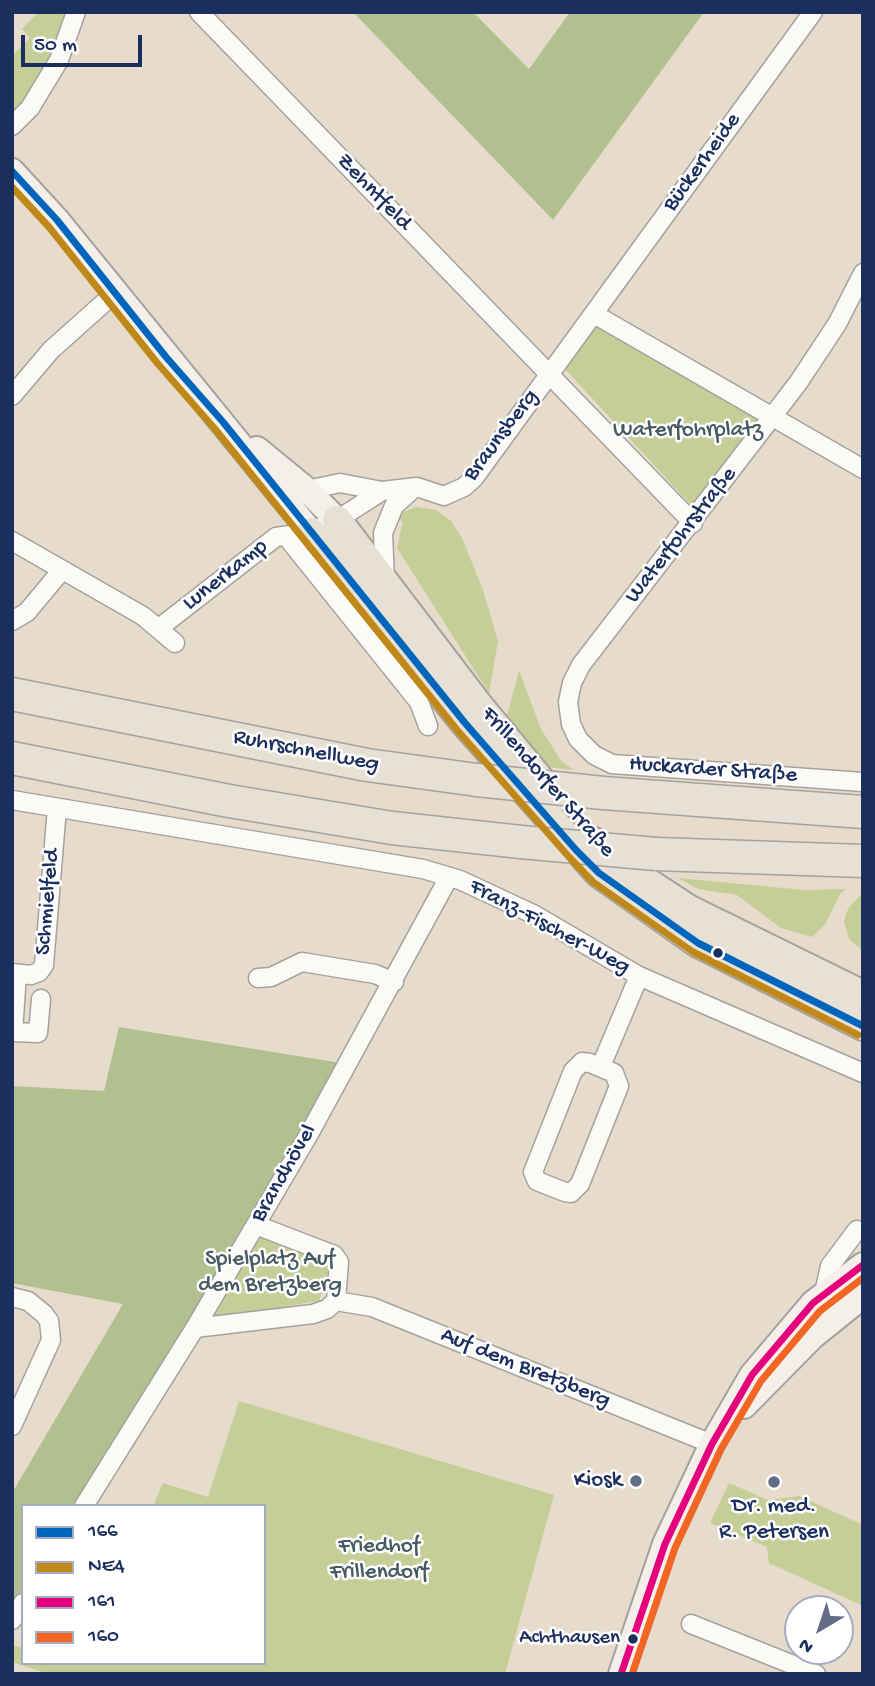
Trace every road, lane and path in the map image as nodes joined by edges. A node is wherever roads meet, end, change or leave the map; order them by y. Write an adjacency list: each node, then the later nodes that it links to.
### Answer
1 (76, 12): 4 (street)
2 (199, 12): 9 (street, Zehntfeld)
3 (813, 12): 8 (street, Bückerheide)
4 (12, 126)
5 (12, 171): 7 (main road)
6 (863, 273): 11 (street, Waterfohrstraße)
7 (116, 292): 10 (street); 12 (main road)
8 (594, 314): 9 (street); 11 (street)
9 (548, 373): 14 (street, Braunsberg); 17 (street)
10 (12, 396)
11 (772, 417): 13 (street); 17 (street, Waterfohrstraße)
12 (223, 422): 15 (main road); 18 (main road)
13 (863, 469)
14 (414, 488): 16 (street, Braunsberg); 21 (street)
15 (307, 489): 16 (street); 18 (main road)
16 (382, 491): 18 (street, Braunsberg)
17 (694, 523): 25 (street, Waterfohrstraße)
18 (311, 529): 21 (main road, Frillendorfer Straße); 23 (street, Lunerkamp); 27 (street); 41 (main road, Frillendorfer Straße)
19 (12, 541): 20 (street, Lunerkamp)
20 (62, 570): 22 (street); 23 (street, Lunerkamp)
21 (385, 581): 39 (main road, Frillendorfer Straße)
22 (12, 621)
23 (159, 628): 24 (street, Lunerkamp)
24 (175, 643)
25 (569, 693): 29 (street, Huckarder Straße)
26 (12, 694): 32 (highway, Ruhrschnellweg, bridge)
27 (428, 726)
28 (12, 758): 33 (highway, bridge)
29 (863, 782)
30 (12, 800): 31 (street, Franz-Fischer-Weg)
31 (57, 808): 34 (street, Franz-Fischer-Weg); 35 (street, Schmielfeld)
32 (863, 812)
33 (863, 861)
34 (449, 877): 36 (street, Franz-Fischer-Weg); 38 (street, Brandhövel)
35 (15, 973): 40 (street, Schmielfeld)
36 (639, 976): 42 (street); 43 (street, Franz-Fischer-Weg)
37 (258, 978): 38 (street)
38 (394, 982): 44 (street, Brandhövel)
39 (863, 995)
40 (41, 999)
41 (863, 1026)
42 (601, 1066): 42 (street)
43 (863, 1073)
44 (256, 1224): 51 (street); 52 (street, Brandhövel)
45 (860, 1226): 46 (street); 48 (street)
46 (863, 1251)
47 (863, 1265): 48 (main road)
48 (824, 1293): 54 (main road)
49 (863, 1296): 54 (main road)
50 (12, 1297): 53 (street)
51 (336, 1301): 52 (street); 54 (street, Auf dem Bretzberg)
52 (195, 1328): 55 (street, Brandhövel)
53 (12, 1426)
54 (712, 1444): 57 (main road)
55 (85, 1504)
56 (691, 1624): 58 (street)
57 (621, 1674)
58 (816, 1674)

